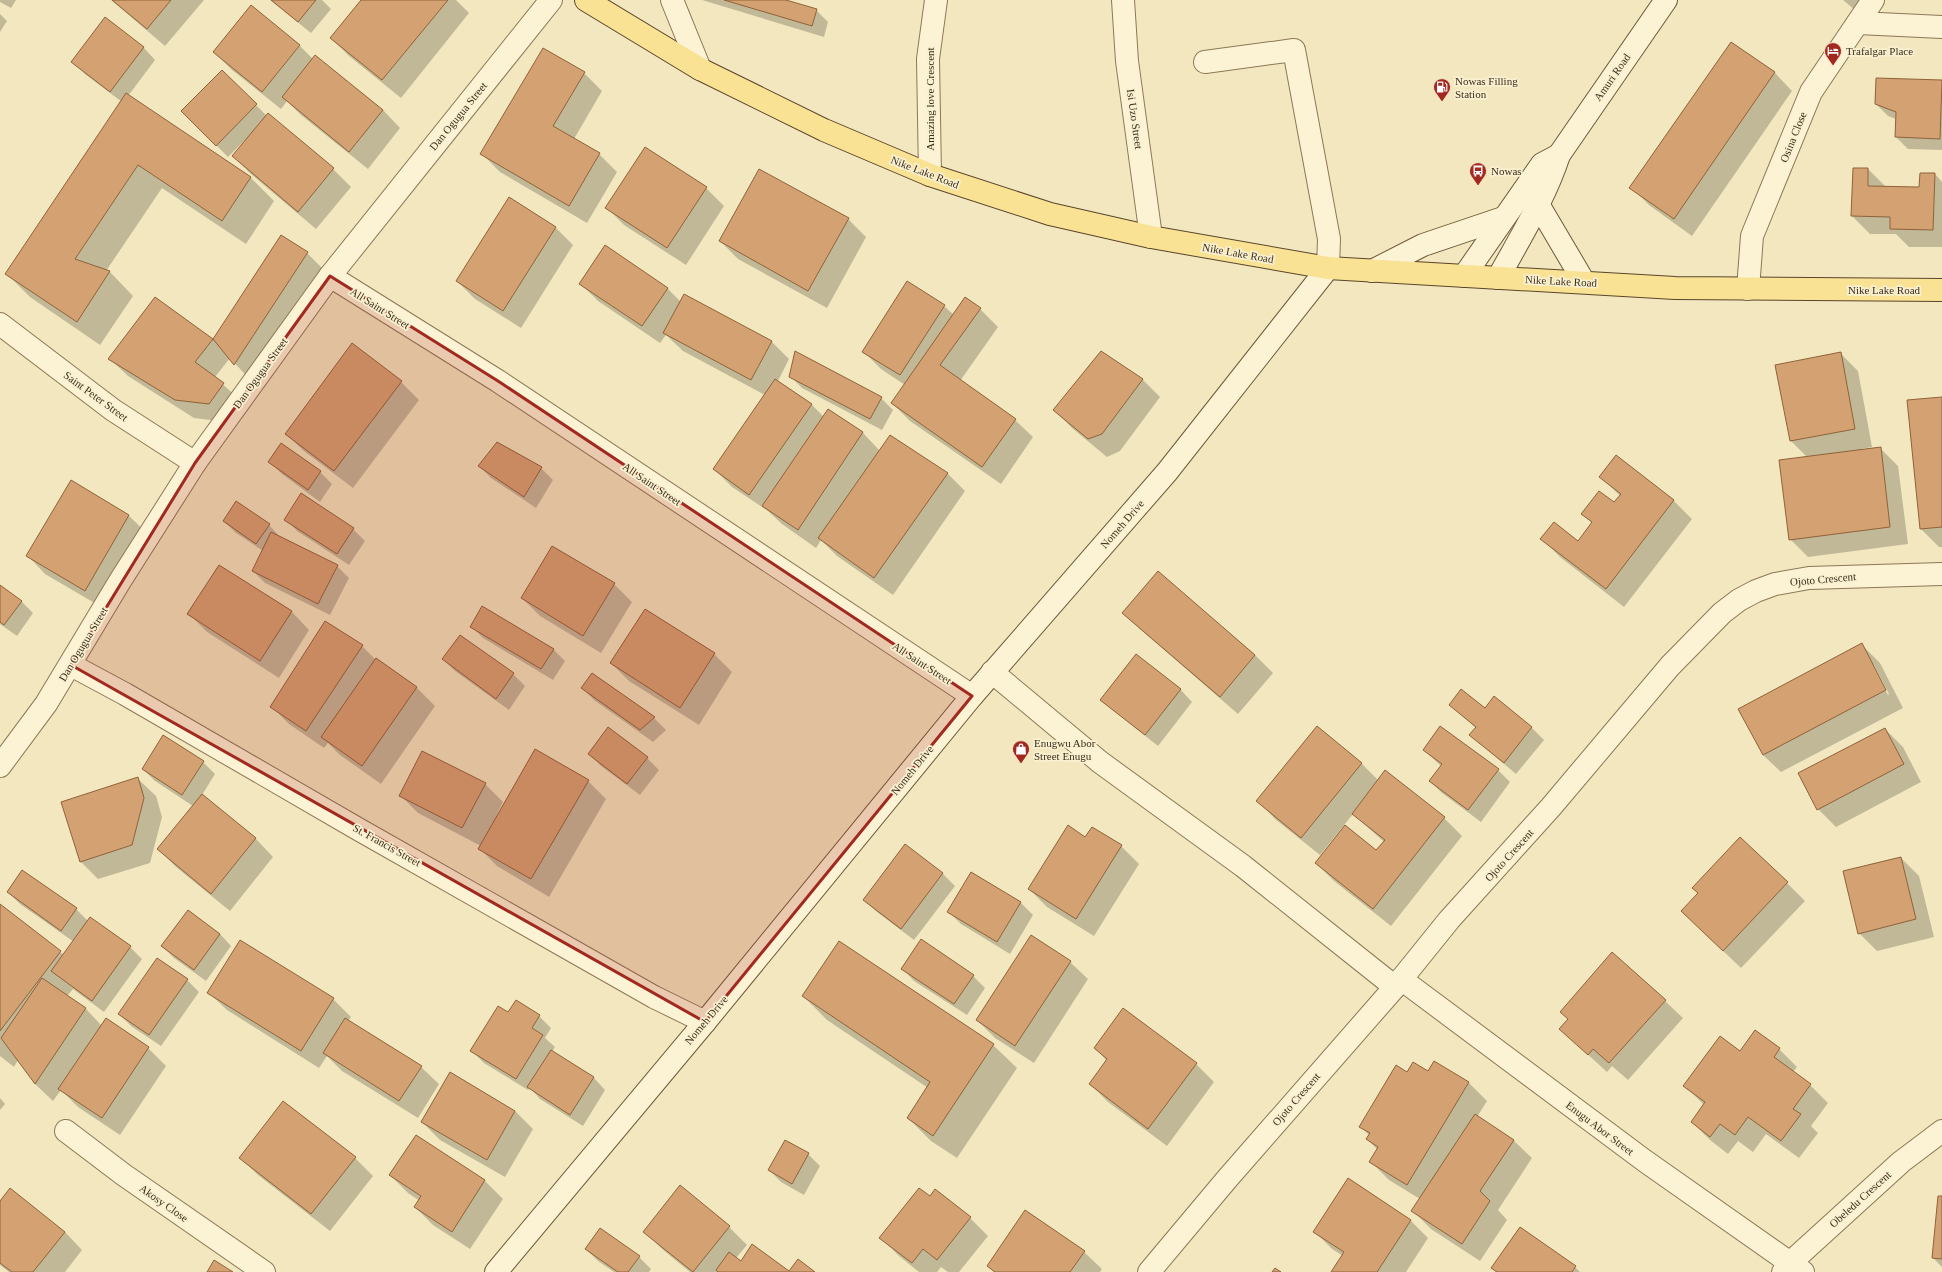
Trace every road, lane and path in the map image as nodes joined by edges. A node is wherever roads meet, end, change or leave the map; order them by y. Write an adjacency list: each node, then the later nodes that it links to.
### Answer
1 (551, 0): 19 (street, Dan Ogugua Street)
2 (586, 0): 11 (main road, Nike Lake Road)
3 (672, 0): 11 (street)
4 (936, 0): 13 (street, Amazing love Crescent)
5 (1123, 0): 16 (street, Isi Uzo Street)
6 (1666, 0): 12 (street, Amuri Road)
7 (1874, 0): 8 (street, Osina Close)
8 (1858, 23): 9 (street); 23 (street, Osina Close)
9 (1942, 27)
10 (1205, 62): 17 (street)
11 (700, 70): 13 (main road, Nike Lake Road)
12 (1559, 155): 14 (street, Amuri Road); 15 (street, Amuri Road)
13 (930, 175): 16 (main road, Nike Lake Road)
14 (1538, 204): 21 (street, Amuri Road); 22 (street)
15 (1503, 218): 18 (street); 20 (street, Amuri Road)
16 (1151, 237): 17 (main road, Nike Lake Road)
17 (1328, 268): 18 (main road, Nike Lake Road); 29 (street, Nomeh Drive)
18 (1372, 271): 20 (main road, Nike Lake Road)
19 (330, 276): 26 (street, Dan Ogugua Street); 30 (street, All Saint Street)
20 (1464, 276): 21 (main road, Nike Lake Road)
21 (1498, 278): 22 (main road, Nike Lake Road)
22 (1584, 282): 23 (main road, Nike Lake Road)
23 (1748, 289): 24 (main road, Nike Lake Road)
24 (1942, 290)
25 (0, 324): 26 (street, Saint Peter Street)
26 (195, 463): 28 (street, Dan Ogugua Street)
27 (1942, 574): 32 (street, Ojoto Crescent)
28 (71, 664): 31 (street, Dan Ogugua Street); 33 (street, St. Francis Street)
29 (992, 672): 30 (street, Nomeh Drive); 32 (street, Enugu Abor Street)
30 (972, 696): 33 (street, Nomeh Drive)
31 (0, 766)
32 (1398, 983): 36 (street, Enugu Abor Street); 39 (street, Ojoto Crescent)
33 (705, 1022): 38 (street, Nomeh Drive)
34 (66, 1131): 37 (street, Akosy Close)
35 (1942, 1131): 36 (street, Obeledu Crescent)
36 (1792, 1269)
37 (264, 1272)
38 (496, 1272)
39 (1149, 1272)

